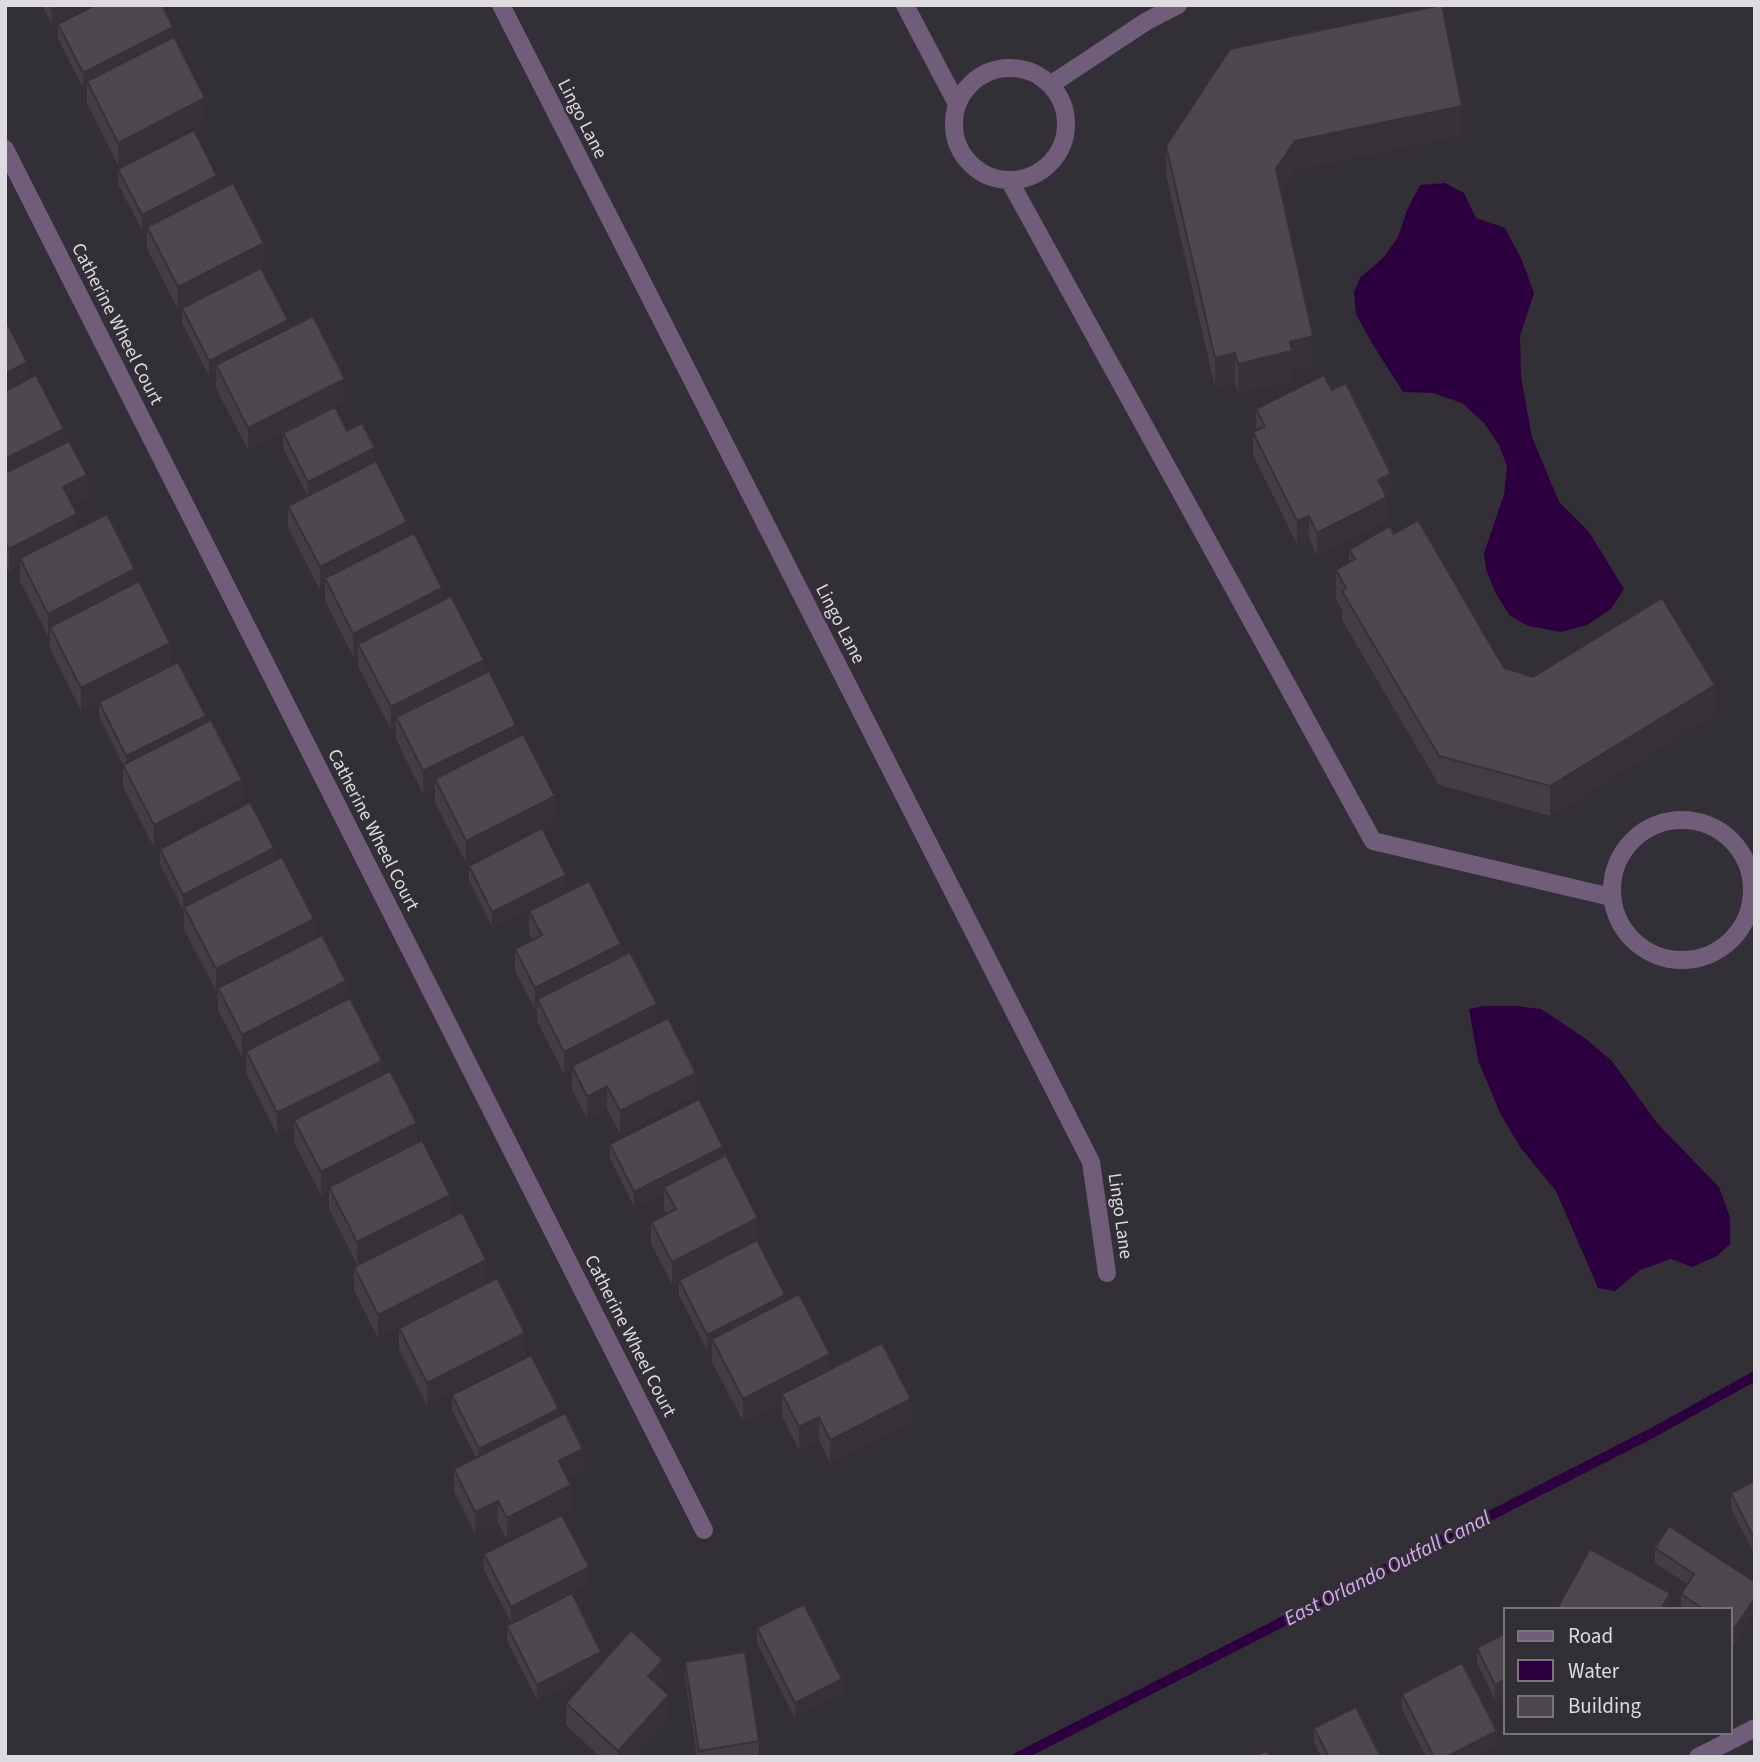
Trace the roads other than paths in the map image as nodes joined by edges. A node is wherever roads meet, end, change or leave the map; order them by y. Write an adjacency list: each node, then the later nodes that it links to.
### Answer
1 (501, 5): 9 (street, Lingo Lane)
2 (905, 5): 5 (street)
3 (1178, 5): 4 (street)
4 (1050, 85): 5 (street); 7 (street)
5 (957, 104): 7 (street)
6 (5, 149): 10 (street, Catherine Wheel Court)
7 (1009, 180): 8 (street)
8 (1611, 897): 8 (street)
9 (1107, 1273)
10 (704, 1530)
11 (1755, 1728): 12 (street)
12 (1698, 1757)

